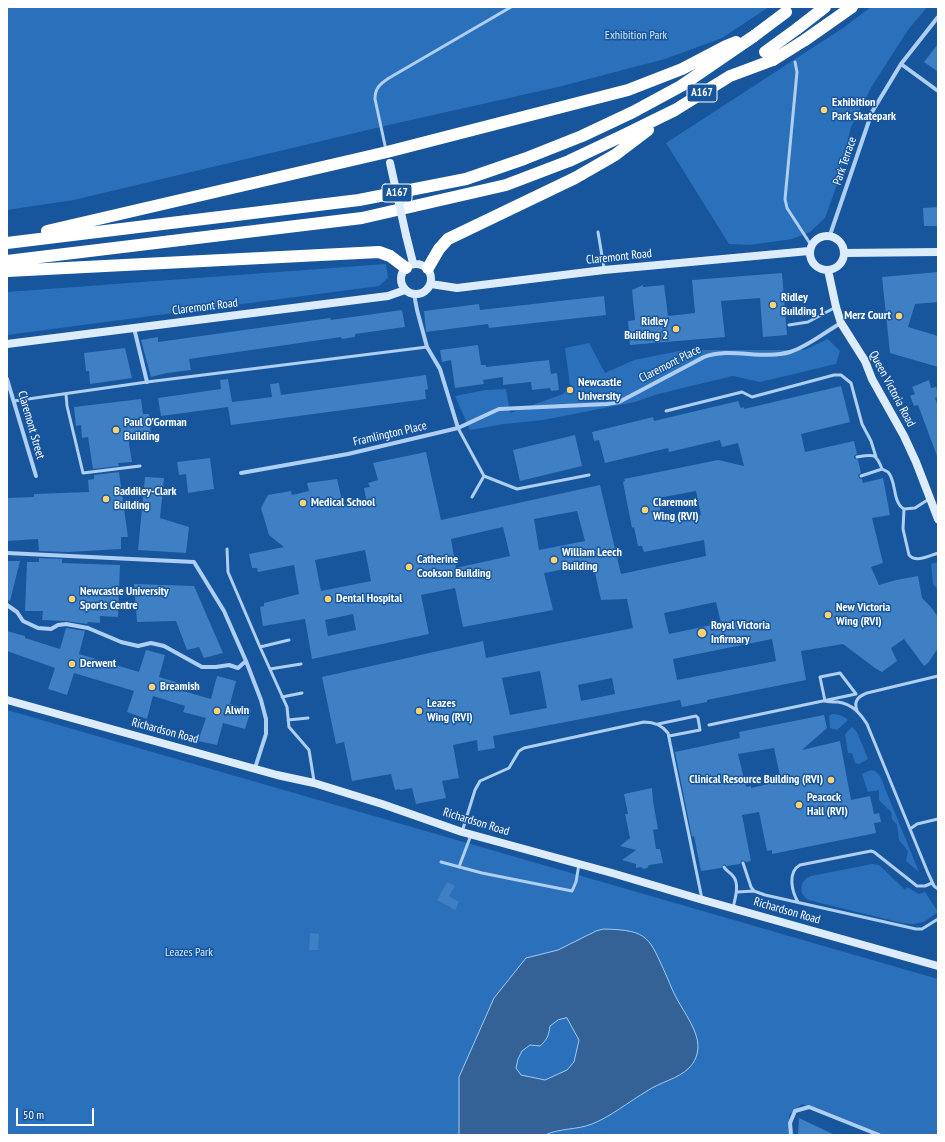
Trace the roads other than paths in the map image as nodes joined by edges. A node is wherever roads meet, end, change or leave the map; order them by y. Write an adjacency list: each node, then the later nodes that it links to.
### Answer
1 (825, 7): 7 (highway, bridge)
2 (852, 7): 7 (highway, bridge)
3 (508, 8): 12 (lane)
4 (789, 10): 6 (highway, A167, bridge)
5 (938, 17): 9 (street, Park Terrace)
6 (754, 36): 12 (highway); 15 (highway, A167)
7 (769, 56): 11 (highway, A167)
8 (796, 62): 16 (lane)
9 (901, 64): 10 (street); 14 (street, Park Terrace)
10 (938, 91)
11 (675, 110): 19 (highway, A167); 21 (highway)
12 (388, 157): 15 (highway); 20 (street, bridge)
13 (598, 232): 22 (lane)
14 (830, 235): 16 (street); 18 (street)
15 (7, 241)
16 (810, 248): 22 (street, Claremont Road); 23 (street)
17 (938, 252): 18 (street)
18 (844, 253): 23 (street)
19 (7, 261)
20 (409, 266): 21 (street); 24 (highway); 26 (street)
21 (428, 268): 25 (street)
22 (604, 270): 25 (street, Claremont Road)
23 (828, 270): 28 (street, Queen Victoria Road)
24 (7, 271)
25 (431, 284): 27 (street)
26 (406, 290): 27 (street); 31 (street, Claremont Road)
27 (414, 294): 33 (street)
28 (836, 307): 29 (street, Queen Victoria Road); 30 (lane)
29 (841, 323): 39 (street, Claremont Place); 50 (street, Queen Victoria Road)
30 (789, 325)
31 (134, 328): 32 (street, Claremont Road); 35 (street)
32 (7, 344)
33 (427, 347): 35 (lane); 39 (street)
34 (7, 379): 37 (street, Claremont Street)
35 (147, 382): 36 (lane)
36 (66, 394): 37 (lane); 42 (lane)
37 (14, 401): 46 (street, Claremont Street)
38 (666, 410): 41 (lane)
39 (458, 428): 44 (street, Framlington Place); 47 (lane)
40 (857, 457): 41 (lane)
41 (876, 457): 43 (lane)
42 (140, 466)
43 (882, 470): 48 (lane); 51 (lane)
44 (241, 473)
45 (589, 475): 47 (lane)
46 (36, 476)
47 (484, 476): 49 (lane)
48 (862, 476)
49 (472, 497)
50 (930, 497): 51 (lane); 52 (street, Queen Victoria Road)
51 (904, 509): 55 (lane)
52 (938, 519)
53 (227, 548): 58 (lane)
54 (7, 553): 59 (street)
55 (938, 553)
56 (7, 605): 59 (street)
57 (289, 640): 58 (lane)
58 (260, 647): 61 (lane)
59 (246, 662): 74 (street)
60 (301, 664): 61 (lane)
61 (270, 669): 65 (lane)
62 (938, 676): 64 (lane)
63 (302, 693): 65 (lane)
64 (858, 696): 67 (lane); 67 (lane); 68 (lane)
65 (282, 698): 70 (lane)
66 (7, 700): 74 (street, Richardson Road)
67 (825, 701): 68 (lane); 72 (lane)
68 (857, 710): 77 (lane)
69 (308, 718): 70 (lane)
70 (288, 720): 75 (lane)
71 (658, 724): 73 (lane); 73 (lane); 78 (lane)
72 (709, 725)
73 (669, 736): 89 (lane)
74 (255, 768): 75 (street, Richardson Road)
75 (314, 783): 78 (street, Richardson Road)
76 (938, 819): 77 (lane)
77 (910, 829): 85 (lane)
78 (462, 832): 79 (street, Richardson Road)
79 (471, 834): 82 (street, Richardson Road); 83 (lane)
80 (441, 862): 83 (lane)
81 (743, 863): 87 (lane)
82 (579, 864): 83 (lane); 89 (street, Richardson Road)
83 (459, 867)
84 (724, 867): 88 (lane)
85 (932, 883): 86 (lane); 90 (lane)
86 (938, 889)
87 (754, 891): 88 (lane); 90 (lane)
88 (736, 892): 91 (lane)
89 (703, 900): 91 (street, Richardson Road)
90 (798, 902): 92 (lane)
91 (732, 908): 93 (street, Richardson Road)
92 (938, 919)
93 (938, 966)
94 (791, 1135): 95 (street)
95 (879, 1135)

